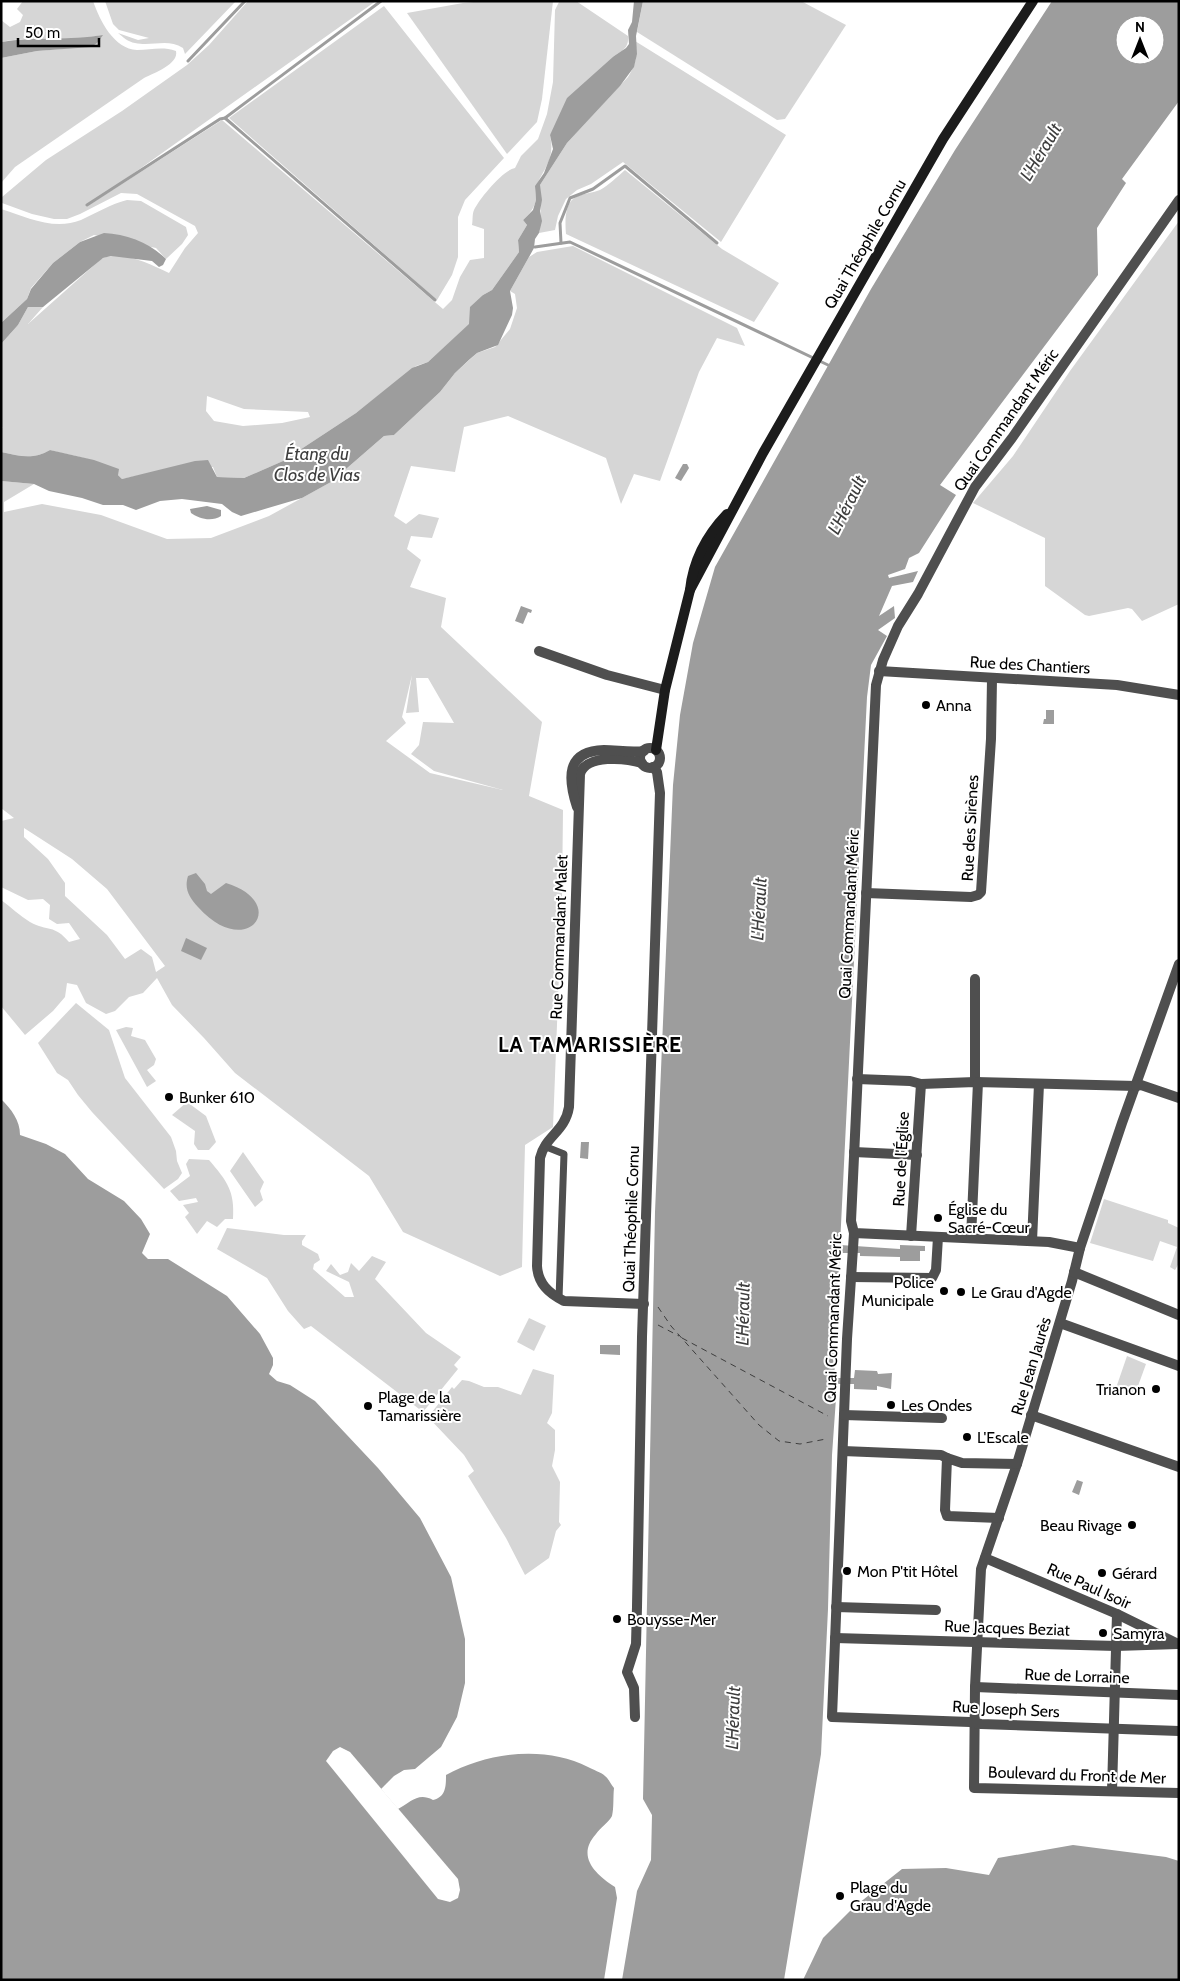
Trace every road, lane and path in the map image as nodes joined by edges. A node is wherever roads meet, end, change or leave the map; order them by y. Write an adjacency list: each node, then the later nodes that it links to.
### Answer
1 (1033, 1): 6 (main road, Quai Théophile Cornu)
2 (1179, 200): 4 (street, Quai Commandant Méric)
3 (539, 651): 6 (street)
4 (880, 671): 5 (street, Rue des Chantiers); 13 (street, Quai Commandant Méric)
5 (992, 679): 7 (street, Rue des Chantiers); 13 (street, Rue des Sirènes)
6 (665, 690): 8 (main road, Quai Théophile Cornu)
7 (1179, 695)
8 (656, 750): 9 (street); 11 (street)
9 (644, 751): 10 (street); 12 (street, Rue Commandant Malet)
10 (642, 763): 11 (street); 12 (street, Rue Commandant Malet)
11 (653, 767): 34 (street, Quai Théophile Cornu)
12 (578, 811): 22 (street, Rue Commandant Malet)
13 (866, 892): 16 (street, Quai Commandant Méric)
14 (1179, 964): 20 (street, Rue Jean Jaurès)
15 (975, 978): 17 (street)
16 (856, 1079): 18 (street); 23 (street, Quai Commandant Méric)
17 (976, 1082): 18 (street); 19 (street); 27 (street)
18 (920, 1084): 24 (street, Rue de l'Église)
19 (1039, 1084): 20 (street); 29 (street)
20 (1136, 1086): 21 (street); 30 (street, Rue Jean Jaurès)
21 (1179, 1098)
22 (544, 1146): 33 (street); 33 (street)
23 (854, 1152): 24 (street); 28 (street, Quai Commandant Méric)
24 (917, 1154): 25 (street, Rue de l'Église)
25 (911, 1236): 26 (street); 28 (street)
26 (938, 1237): 27 (street); 32 (street)
27 (971, 1238): 29 (street)
28 (853, 1239): 32 (street, Quai Commandant Méric)
29 (1032, 1241): 30 (street)
30 (1080, 1248): 31 (street, Rue Jean Jaurès)
31 (1074, 1272): 35 (street); 36 (street, Rue Jean Jaurès)
32 (851, 1278): 38 (street, Quai Commandant Méric)
33 (559, 1299): 34 (street)
34 (644, 1304): 58 (street, Quai Théophile Cornu)
35 (1179, 1315)
36 (1060, 1323): 37 (street); 39 (street, Rue Jean Jaurès)
37 (1179, 1366)
38 (844, 1415): 40 (street); 41 (street, Quai Commandant Méric)
39 (1032, 1415): 43 (street, Rue Jean Jaurès); 44 (street)
40 (942, 1418)
41 (843, 1451): 42 (street); 47 (street, Quai Commandant Méric)
42 (947, 1458): 43 (street); 45 (street)
43 (1017, 1464): 45 (street, Rue Jean Jaurès)
44 (1179, 1467)
45 (999, 1518): 46 (street, Rue Jean Jaurès)
46 (985, 1558): 49 (street, Rue Paul Isoir); 51 (street, Rue Jean Jaurès)
47 (836, 1607): 48 (street); 50 (street, Quai Commandant Méric)
48 (936, 1610)
49 (1117, 1614): 52 (street, Rue Paul Isoir); 53 (street)
50 (835, 1638): 51 (street, Rue Jacques Beziat); 57 (street, Quai Commandant Méric)
51 (977, 1641): 53 (street, Rue Jacques Beziat); 54 (street, Rue Jean Jaurès)
52 (1178, 1644): 53 (street, Rue Jacques Beziat)
53 (1116, 1646): 55 (street)
54 (975, 1687): 55 (street, Rue de Lorraine); 59 (street, Rue Jean Jaurès)
55 (1115, 1692): 56 (street, Rue de Lorraine); 60 (street)
56 (1179, 1694)
57 (832, 1717): 59 (street, Rue Joseph Sers)
58 (635, 1718)
59 (974, 1723): 60 (street, Rue Joseph Sers); 62 (street, Rue Jean Jaurès)
60 (1114, 1729): 61 (street, Rue Joseph Sers); 63 (street)
61 (1179, 1731)
62 (974, 1788): 63 (street, Boulevard du Front de Mer)
63 (1112, 1791): 64 (street, Boulevard du Front de Mer)
64 (1179, 1793)

